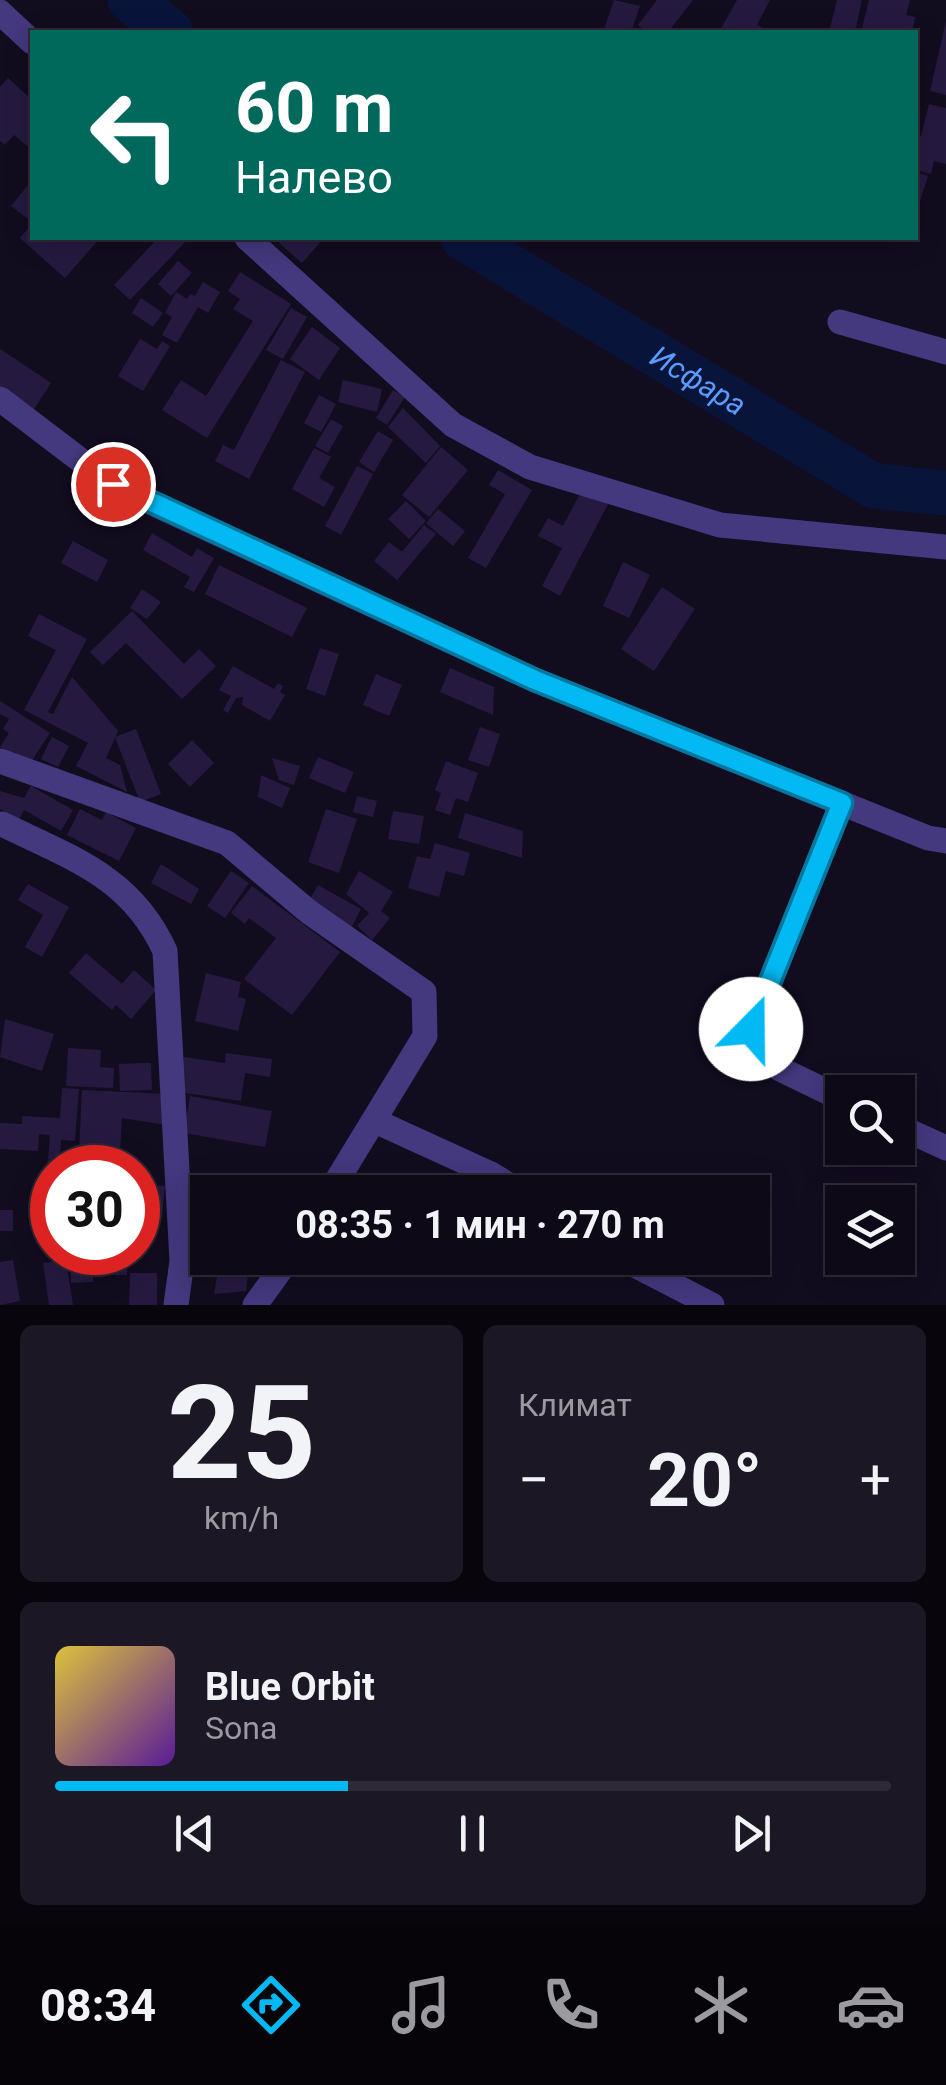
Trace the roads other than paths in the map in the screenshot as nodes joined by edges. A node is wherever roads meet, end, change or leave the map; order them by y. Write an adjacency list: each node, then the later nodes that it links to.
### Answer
1 (0, 12): 2 (street)
2 (30, 40)
3 (249, 240): 7 (street)
4 (840, 322): 5 (street)
5 (946, 352)
6 (0, 399): 9 (street)
7 (946, 547)
8 (0, 761): 13 (street)
9 (842, 803): 11 (street); 12 (street)
10 (2, 824): 20 (street)
11 (946, 841)
12 (825, 1091)
13 (375, 1121): 16 (street); 17 (street)
14 (915, 1134): 15 (street)
15 (946, 1148)
16 (341, 1175)
17 (492, 1175)
18 (277, 1275): 21 (street)
19 (655, 1275): 22 (street)
20 (176, 1305)
21 (255, 1305)
22 (712, 1305)

